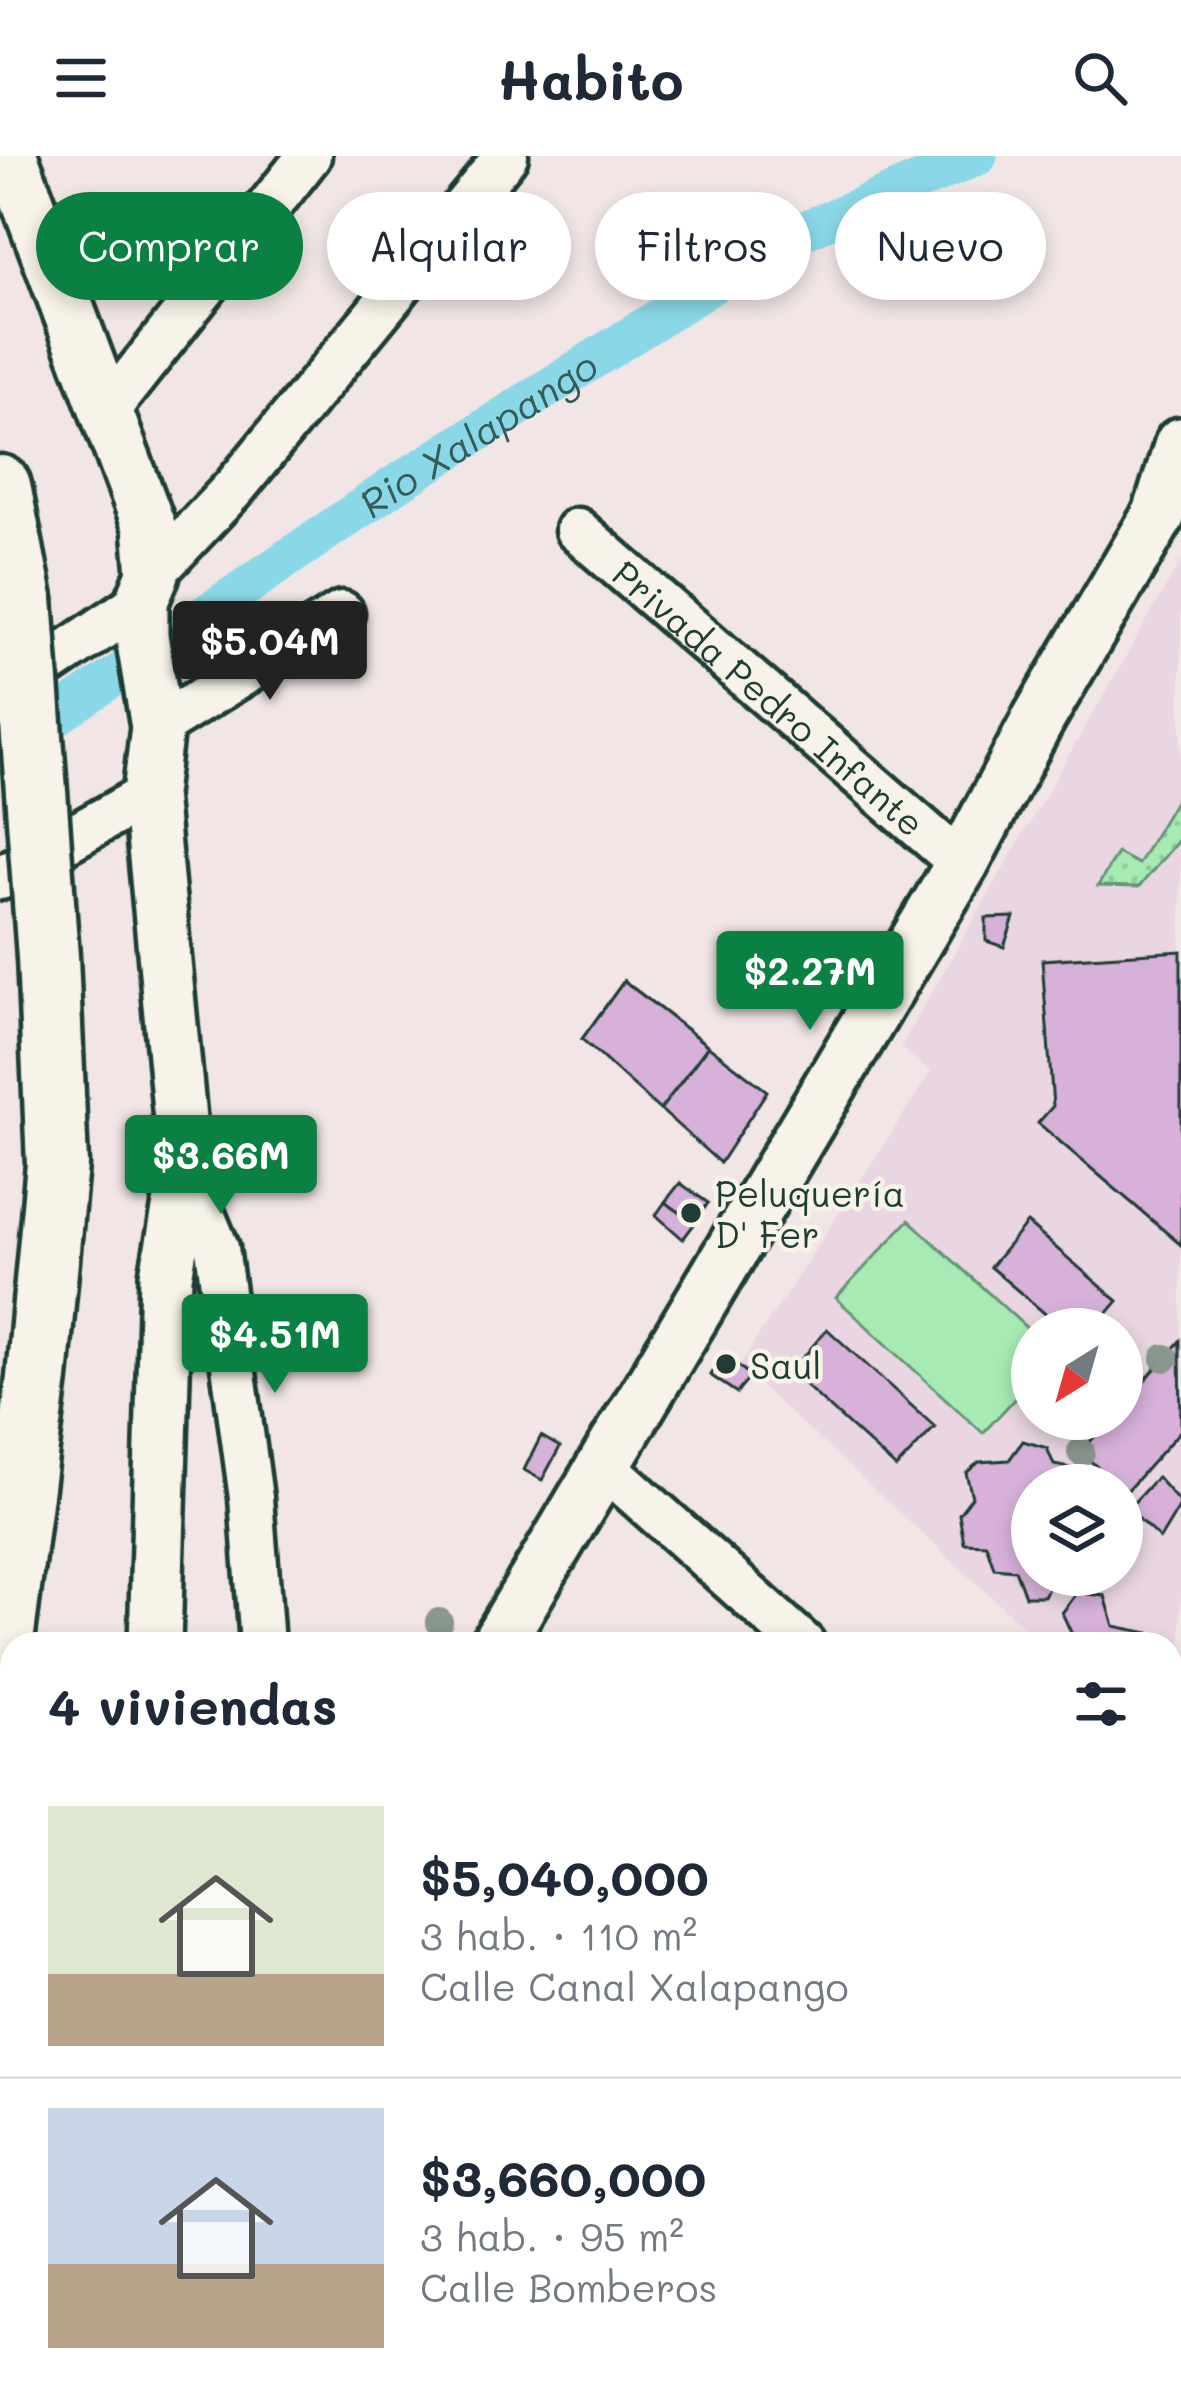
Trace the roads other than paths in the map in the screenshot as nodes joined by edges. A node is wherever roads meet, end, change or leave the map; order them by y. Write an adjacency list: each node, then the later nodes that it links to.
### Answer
1 (309, 156): 4 (street)
2 (506, 156): 9 (street)
3 (23, 164): 4 (main road)
4 (106, 412): 9 (main road)
5 (1181, 444): 12 (main road)
6 (0, 486): 16 (highway, bridge)
7 (577, 530): 12 (street, Privada Pedro Infante)
8 (342, 613): 9 (street)
9 (149, 645): 10 (street); 11 (main road)
10 (0, 697)
11 (148, 794): 13 (street); 14 (main road)
12 (962, 864): 15 (main road)
13 (0, 878)
14 (185, 1172): 17 (main road); 18 (street)
15 (601, 1463): 19 (main road); 20 (street)
16 (4, 1632)
17 (155, 1632)
18 (261, 1632)
19 (504, 1632)
20 (790, 1632)

